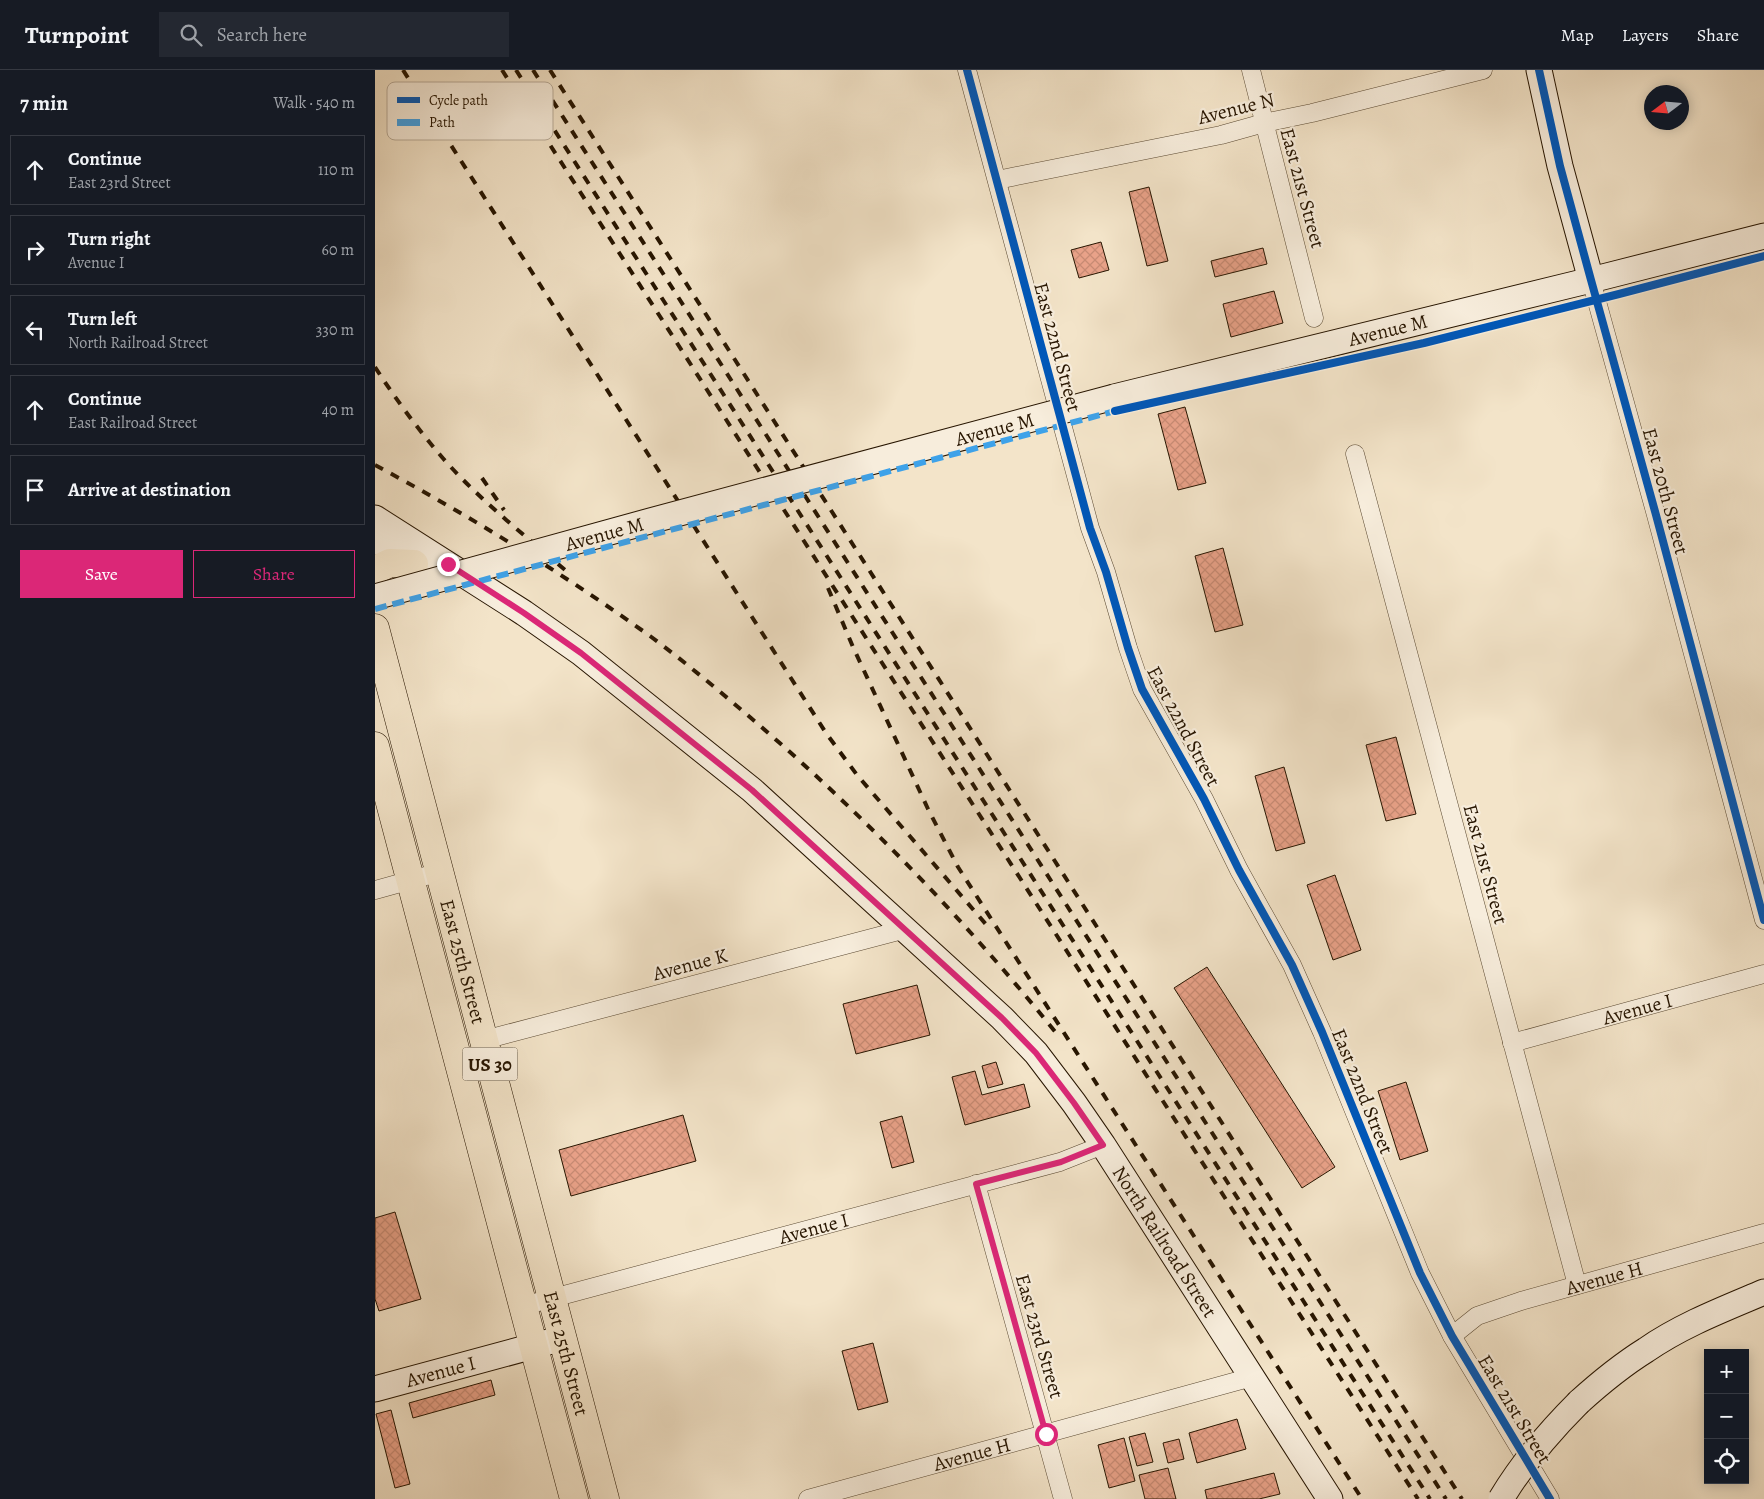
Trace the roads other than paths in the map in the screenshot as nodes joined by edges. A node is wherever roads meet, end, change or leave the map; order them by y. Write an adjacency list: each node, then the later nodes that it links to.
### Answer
1 (967, 70): 6 (street, East 22nd Street)
2 (1251, 70): 5 (street, East 21st Street)
3 (1483, 70): 5 (street, Avenue N)
4 (1539, 70): 8 (main road, East 20th Street)
5 (1264, 123): 6 (street, Avenue N); 9 (street, East 21st Street)
6 (997, 180): 34 (street, East 22nd Street)
7 (1764, 236): 8 (main road, Avenue M)
8 (1591, 280): 15 (main road, Avenue M, bridge); 22 (street, East 20th Street)
9 (1314, 318)
10 (1355, 454): 26 (street, East 21st Street)
11 (375, 518): 16 (main road)
12 (375, 540): 13 (main road)
13 (414, 564): 14 (main road); 16 (main road)
14 (375, 570)
15 (375, 597)
16 (524, 613): 23 (main road, North Railroad Street)
17 (375, 628): 19 (main road, East 25th Street / US 30)
18 (375, 746): 20 (main road, East 25th Street / US 30)
19 (440, 872): 20 (street); 25 (main road, East 25th Street / US 30)
20 (411, 880): 21 (street); 33 (main road, East 25th Street / US 30)
21 (375, 890)
22 (1764, 920)
23 (906, 929): 25 (street, Avenue K); 27 (main road, North Railroad Street)
24 (1764, 974): 26 (street, Avenue I)
25 (484, 1040): 32 (main road, East 25th Street / US 30)
26 (1512, 1043): 30 (street, East 21st Street)
27 (1103, 1145): 28 (street, Avenue I); 37 (main road, North Railroad Street)
28 (976, 1184): 32 (street, Avenue I); 39 (street, East 23rd Street)
29 (1764, 1233): 30 (street, Avenue H)
30 (1577, 1285): 34 (street, Avenue H)
31 (1764, 1292): 45 (main road, bridge)
32 (553, 1298): 33 (street, Avenue I); 35 (main road, East 25th Street / US 30)
33 (523, 1306): 36 (main road, East 25th Street / US 30)
34 (1452, 1336): 46 (street, East 21st Street)
35 (563, 1338): 36 (main road, Avenue I); 41 (main road, East 25th Street / US 30)
36 (534, 1346): 38 (main road, Avenue I); 40 (main road, East 25th Street / US 30)
37 (1252, 1377): 39 (street, Avenue H); 44 (main road, North Railroad Street)
38 (375, 1389)
39 (1046, 1434): 42 (street, Avenue H); 43 (street, East 23rd Street)
40 (574, 1499)
41 (605, 1499)
42 (808, 1499)
43 (1063, 1499)
44 (1330, 1499)
45 (1501, 1499)
46 (1550, 1499)

